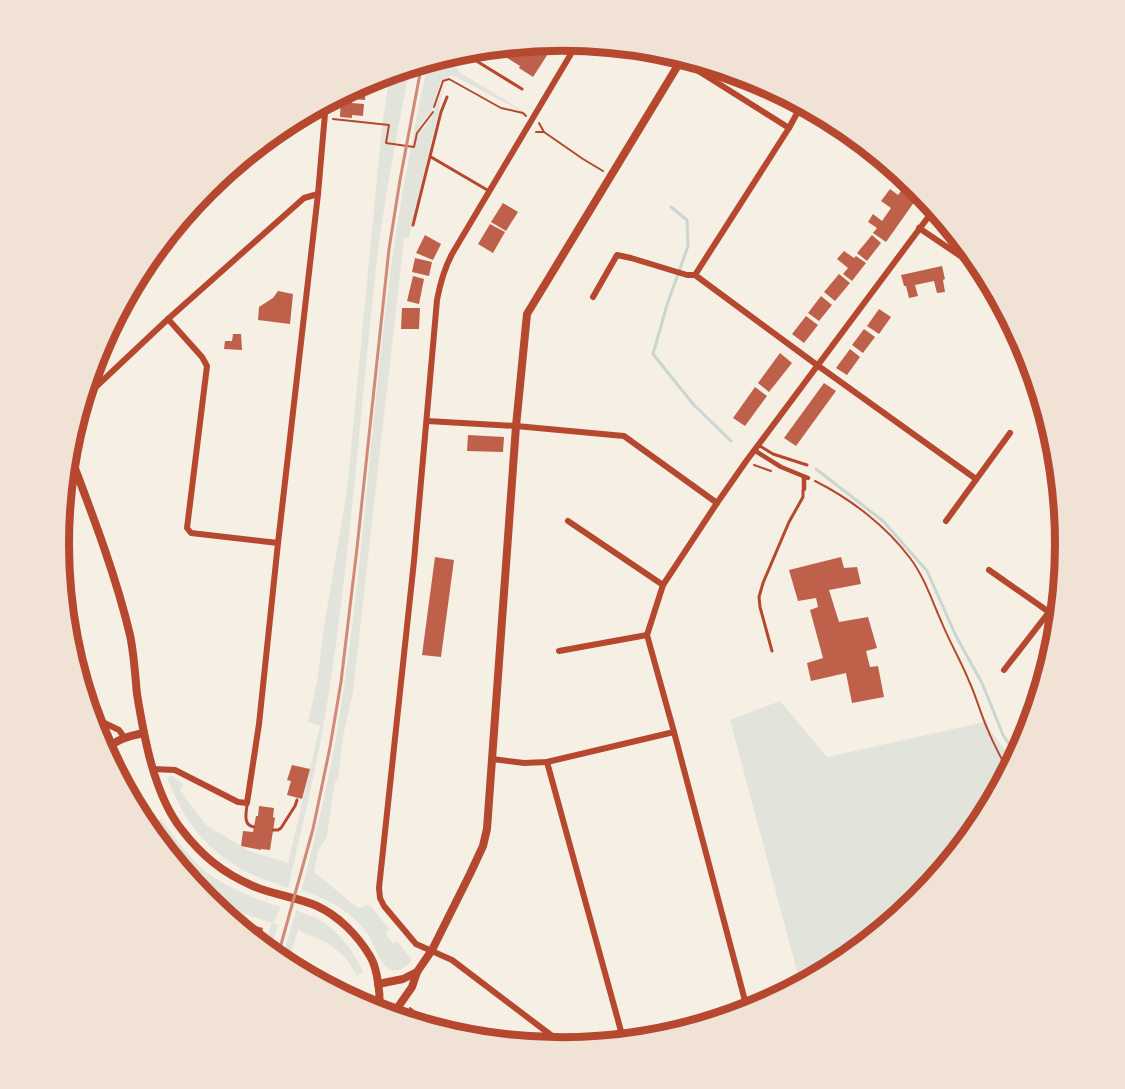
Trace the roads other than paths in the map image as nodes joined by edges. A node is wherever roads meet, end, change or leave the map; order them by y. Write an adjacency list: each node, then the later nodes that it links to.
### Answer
1 (572, 51): 11 (street)
2 (473, 59): 5 (lane)
3 (678, 65): 23 (street)
4 (703, 72): 9 (street)
5 (522, 89)
6 (447, 97): 10 (lane)
7 (798, 111): 9 (street)
8 (325, 112): 12 (street)
9 (789, 128): 17 (street)
10 (431, 157): 11 (lane); 14 (lane)
11 (489, 191): 22 (street)
12 (318, 194): 19 (street); 33 (street)
13 (930, 215): 15 (street)
14 (414, 225)
15 (919, 228): 16 (street); 20 (street)
16 (965, 259)
17 (691, 275): 18 (street); 20 (street)
18 (594, 297)
19 (168, 319): 21 (street); 33 (street)
20 (817, 365): 25 (street); 28 (street)
21 (95, 387)
22 (427, 422): 23 (street); 53 (street)
23 (516, 426): 30 (street); 46 (street)
24 (1010, 433): 28 (street)
25 (756, 447): 26 (lane); 29 (street); 30 (street)
26 (807, 465)
27 (75, 468): 42 (street)
28 (976, 478): 32 (street)
29 (804, 489): 39 (lane)
30 (717, 503): 35 (street)
31 (568, 521): 35 (street)
32 (946, 521)
33 (278, 543): 50 (street)
34 (989, 570): 36 (street)
35 (663, 585): 37 (street)
36 (1049, 612): 40 (street)
37 (647, 635): 38 (street); 43 (street)
38 (559, 651)
39 (772, 651)
40 (1004, 670)
41 (103, 722): 44 (street)
42 (144, 732): 44 (street); 48 (street)
43 (674, 732): 47 (street); 57 (street)
44 (124, 737): 45 (street)
45 (112, 745)
46 (492, 759): 47 (street); 53 (street)
47 (547, 762): 60 (street)
48 (153, 769): 50 (street); 55 (street)
49 (297, 800): 52 (lane)
50 (247, 803): 51 (lane)
51 (254, 827)
52 (273, 830)
53 (432, 950): 54 (street); 61 (street)
54 (417, 972): 55 (street); 58 (street)
55 (378, 984): 56 (street)
56 (381, 1000): 58 (street)
57 (745, 1002)
58 (401, 1003): 59 (street)
59 (397, 1009)
60 (622, 1034)
61 (555, 1038)

